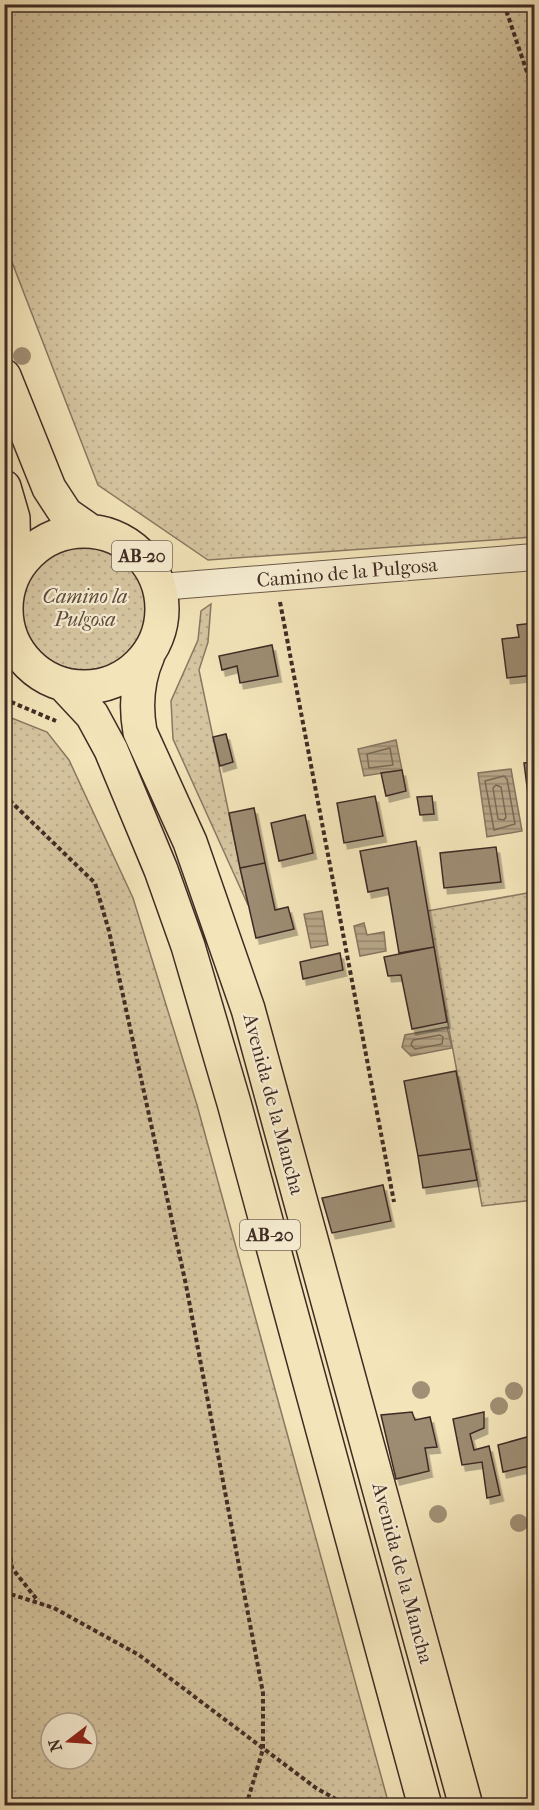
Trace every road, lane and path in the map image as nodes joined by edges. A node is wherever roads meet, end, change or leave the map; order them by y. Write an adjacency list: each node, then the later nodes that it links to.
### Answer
1 (504, 4): 2 (path)
2 (534, 93)
3 (4, 376): 5 (main road, AB-20)
4 (4, 488): 9 (main road, AB-20)
5 (89, 530): 8 (main road, AB-20); 9 (main road, AB-20)
6 (534, 557): 7 (street, Camino de la Pulgosa)
7 (275, 578): 8 (street, Camino de la Pulgosa); 13 (path)
8 (160, 587): 10 (main road, AB-20)
9 (8, 588): 11 (main road, AB-20)
10 (148, 655): 11 (main road, AB-20); 23 (main road, Avenida de la Mancha / AB-20)
11 (64, 685): 22 (main road, Avenida de la Mancha / AB-20)
12 (4, 795): 19 (path)
13 (394, 1202)
14 (4, 1512): 16 (path)
15 (4, 1562): 16 (path)
16 (12, 1568): 18 (path)
17 (4, 1592): 18 (path)
18 (39, 1603): 19 (path)
19 (263, 1749): 20 (path); 21 (path)
20 (246, 1806)
21 (348, 1806)
22 (425, 1806)
23 (466, 1806)

